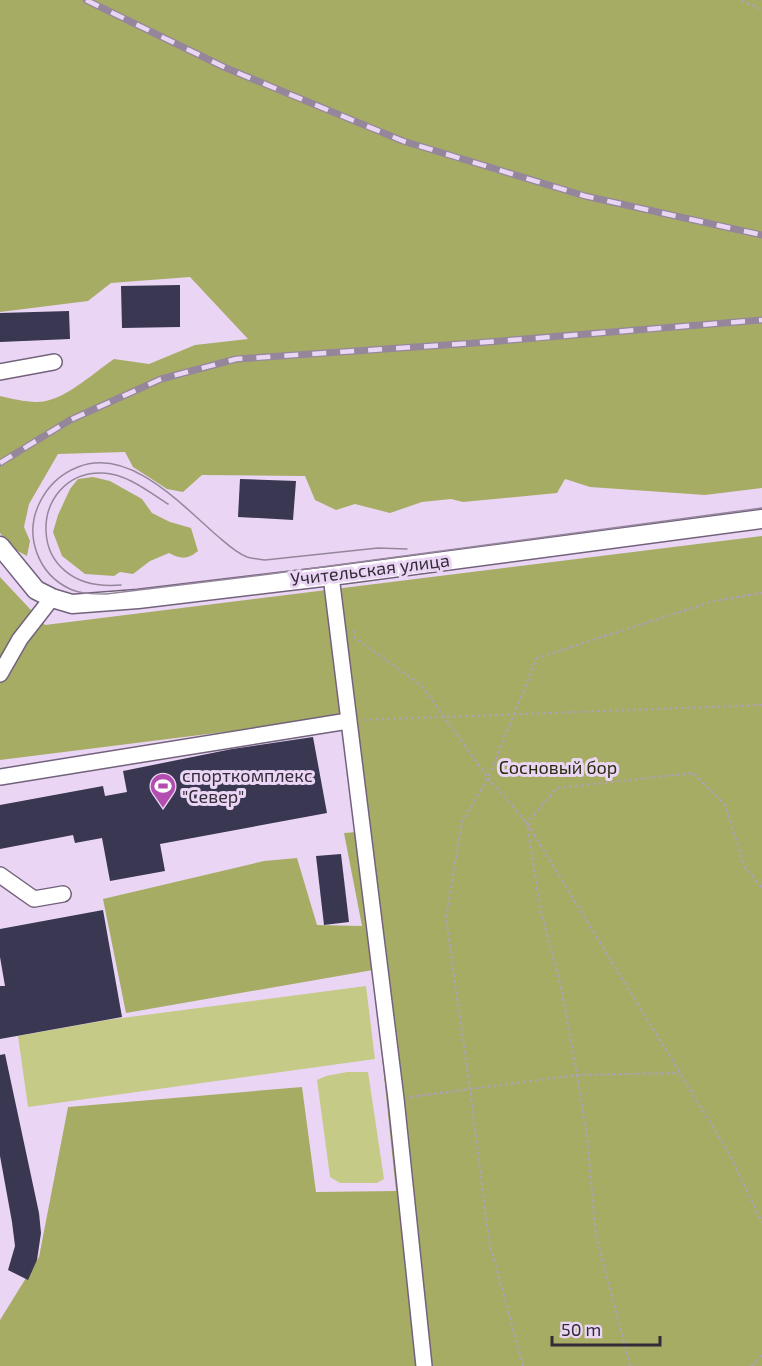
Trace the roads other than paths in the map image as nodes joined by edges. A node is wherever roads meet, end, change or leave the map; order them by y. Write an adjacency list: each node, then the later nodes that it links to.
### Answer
1 (54, 362): 2 (lane)
2 (0, 372)
3 (762, 519): 5 (main road, Учительская улица)
4 (0, 546): 6 (main road, Учительская улица)
5 (331, 576): 6 (main road, Учительская улица); 8 (lane)
6 (52, 598): 7 (lane)
7 (0, 674)
8 (348, 721): 9 (lane); 12 (lane)
9 (0, 777)
10 (0, 875): 11 (lane)
11 (63, 894)
12 (424, 1366)

